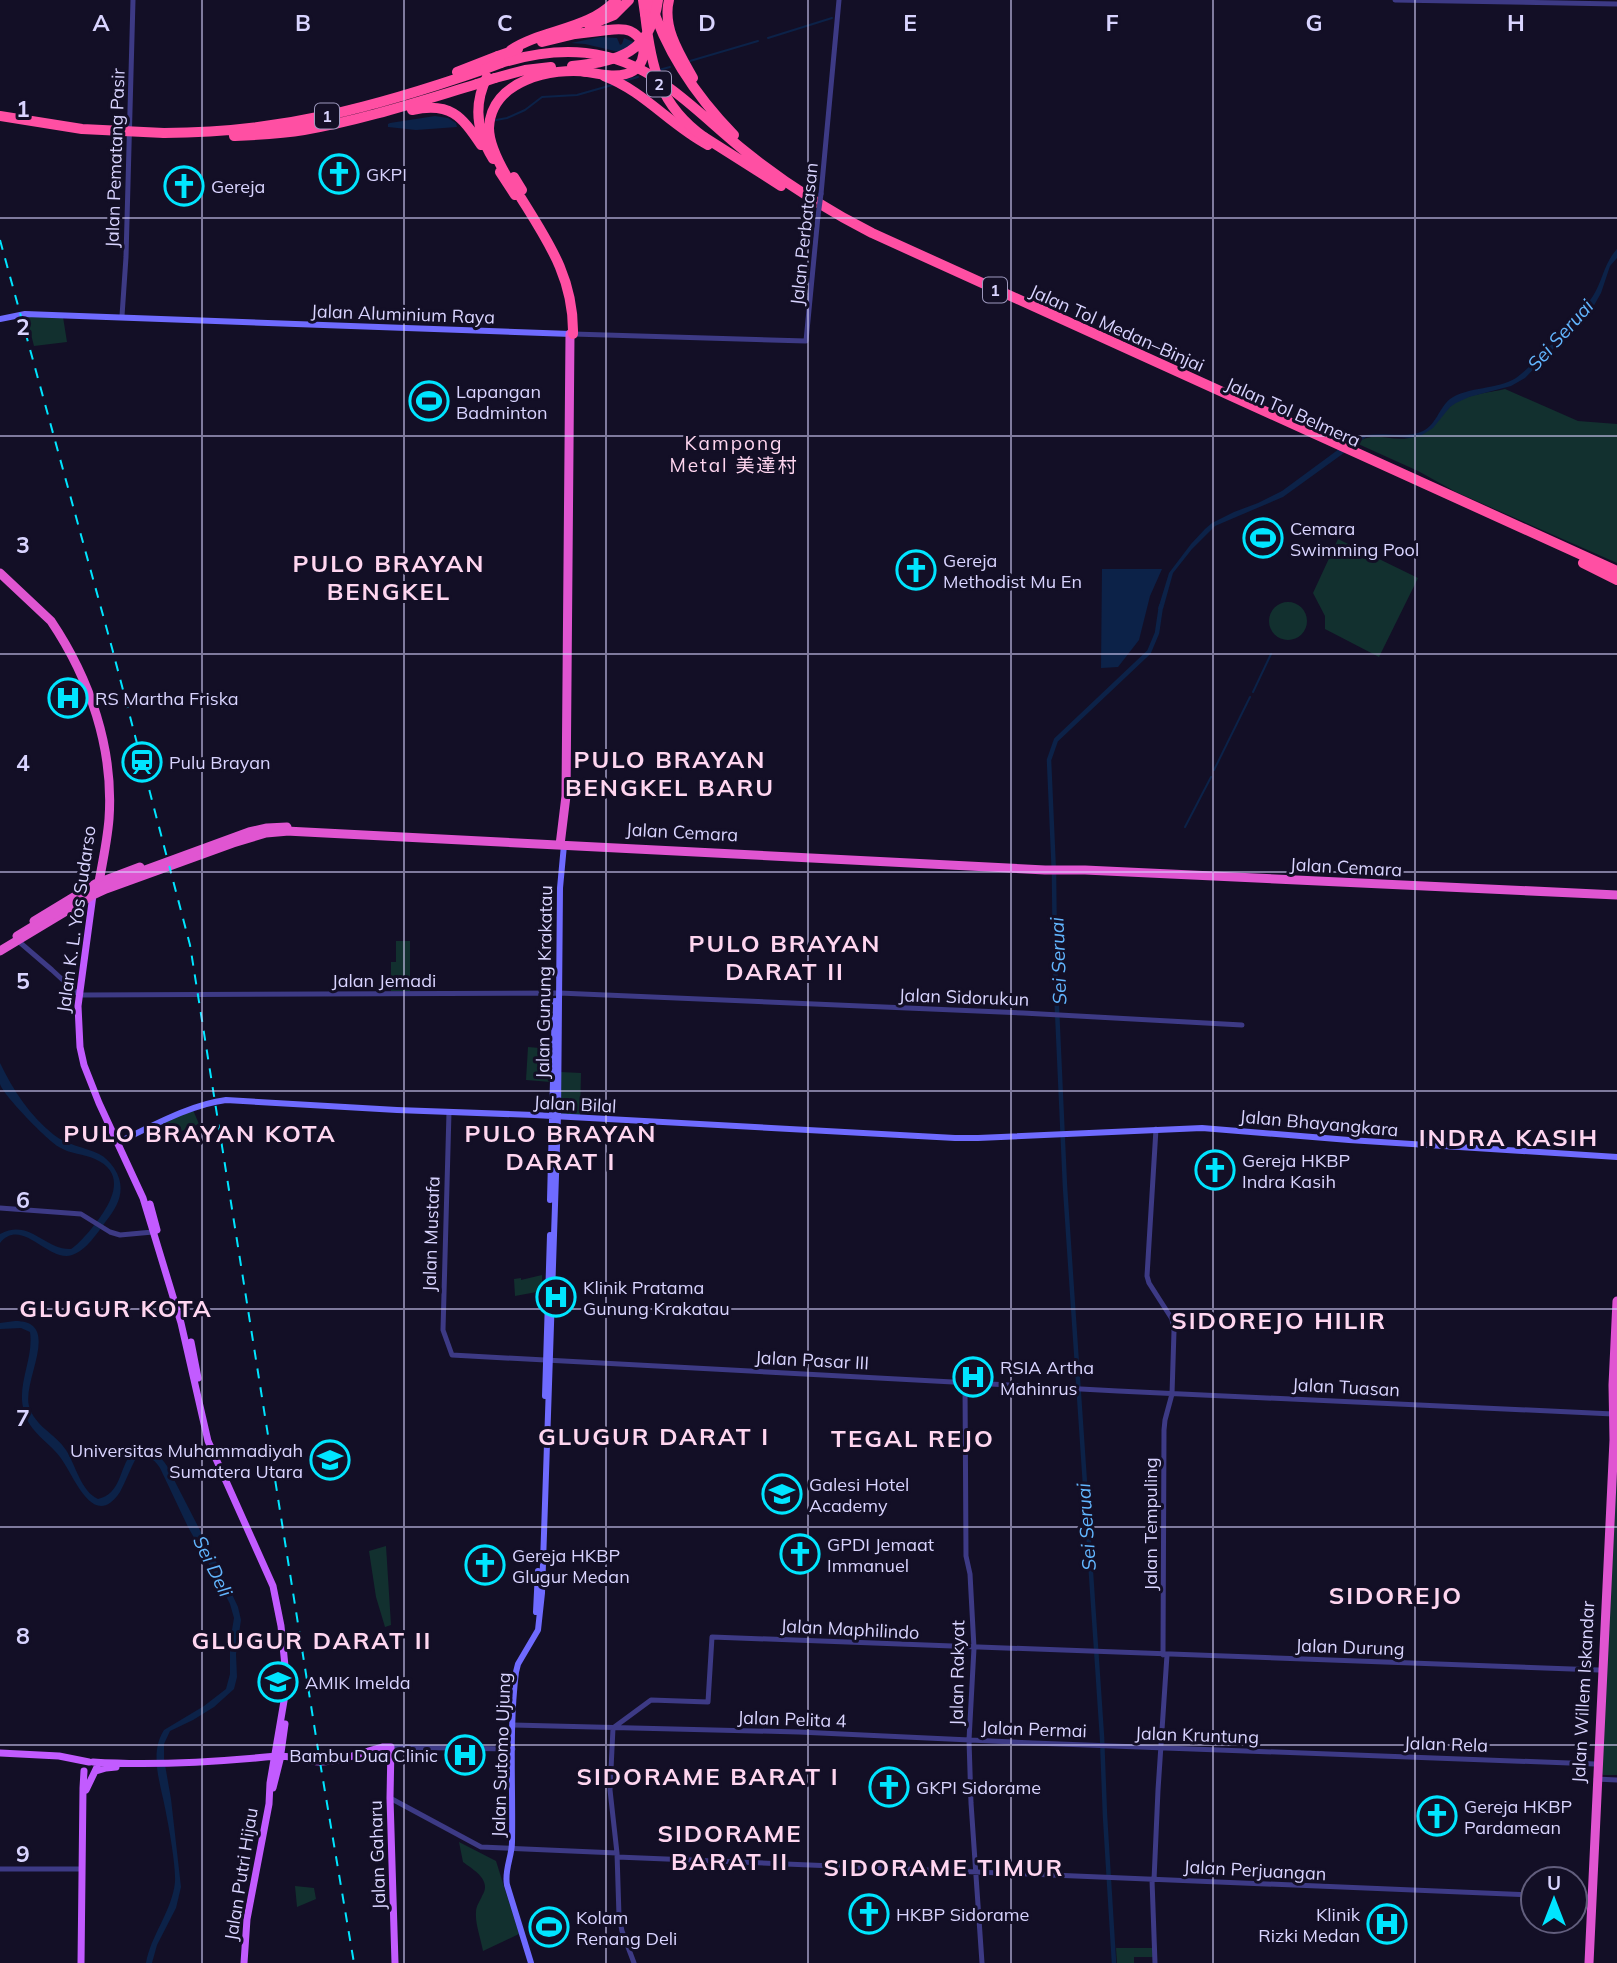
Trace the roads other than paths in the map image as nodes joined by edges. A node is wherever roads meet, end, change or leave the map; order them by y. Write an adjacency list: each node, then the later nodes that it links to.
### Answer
1 (133, 0): 30 (street, Jalan Pematang Pasir)
2 (610, 0): 13 (highway)
3 (616, 0): 12 (highway)
4 (629, 0): 12 (highway)
5 (643, 0): 24 (highway, 2, bridge)
6 (650, 0): 21 (highway, 1)
7 (658, 0): 14 (highway, bridge)
8 (669, 0): 21 (highway)
9 (839, 0): 33 (street, Jalan Perbatasan, bridge)
10 (1395, 0): 11 (street)
11 (1617, 4)
12 (518, 47): 13 (highway, bridge); 14 (highway, bridge); 25 (highway)
13 (498, 64): 15 (highway); 16 (highway, bridge); 16 (highway, Jalan Tol Medan–Binjai / 1, bridge); 18 (highway); 27 (highway, Jalan Tol Medan–Binjai / 1); 29 (highway, Jalan Tol Medan–Binjai / 1)
14 (575, 69): 15 (highway); 20 (highway); 26 (highway, bridge)
15 (526, 73): 20 (highway)
16 (481, 76): 18 (highway, Jalan Tol Medan–Binjai / 1); 19 (highway); 23 (highway, Jalan Tol Medan–Binjai / 1)
17 (0, 118): 22 (highway, Jalan Tol Medan–Binjai / 1, bridge)
18 (316, 118): 22 (highway, Jalan Tol Medan–Binjai / 1)
19 (338, 123): 23 (highway); 25 (highway)
20 (488, 123): 25 (highway); 25 (highway)
21 (725, 126): 27 (highway, 1)
22 (164, 135): 23 (highway, Jalan Tol Medan–Binjai / 1)
23 (184, 137)
24 (704, 137): 26 (highway, 1)
25 (507, 174): 28 (highway)
26 (772, 181): 29 (highway, 1)
27 (784, 181): 34 (highway, Jalan Tol Medan–Binjai / 1)
28 (520, 196): 32 (highway); 32 (highway)
29 (806, 201): 35 (highway, Jalan Tol Belmera / 1)
30 (122, 316): 31 (main road, Jalan Aluminium Raya); 32 (main road, Jalan Aluminium Raya)
31 (0, 319)
32 (572, 332): 33 (street, Jalan Aluminium Raya); 40 (highway, Jalan Gunung Krakatau)
33 (806, 341)
34 (1212, 388): 35 (highway, Jalan Tol Belmera / 1)
35 (1337, 447): 36 (highway, Jalan Tol Belmera / 1)
36 (1349, 452): 37 (highway, Jalan Tol Belmera / 1); 37 (highway, Jalan Tol Belmera / 1)
37 (1617, 573)
38 (0, 575): 41 (highway, Jalan K. L. Yos Sudarso); 44 (highway, Jalan K. L. Yos Sudarso)
39 (288, 829): 40 (highway, Jalan Cemara); 42 (highway, Jalan Cemara); 46 (highway, bridge)
40 (562, 844): 45 (highway, Jalan Cemara); 48 (main road, Jalan Gunung Krakatau)
41 (102, 865): 43 (highway); 44 (highway, Jalan K. L. Yos Sudarso)
42 (142, 871): 43 (highway, Jalan Cemara); 44 (highway, Jalan Cemara)
43 (111, 877): 44 (highway, Jalan Cemara)
44 (95, 891): 46 (highway); 46 (highway); 49 (main road, Jalan K. L. Yos Sudarso)
45 (1617, 895)
46 (16, 938): 47 (highway); 49 (street)
47 (0, 948)
48 (557, 993): 49 (street, Jalan Jemadi); 50 (street, Jalan Sidorukun); 52 (main road, Jalan Gunung Krakatau)
49 (80, 995): 55 (main road, Jalan K. L. Yos Sudarso)
50 (1242, 1025)
51 (449, 1112): 52 (main road, Jalan Bilal); 55 (main road, Jalan Bilal); 60 (street, Jalan Mustafa)
52 (555, 1116): 54 (main road, Jalan Bilal); 61 (main road, Jalan Gunung Krakatau)
53 (1156, 1129): 54 (main road, Jalan Bhayangkara); 56 (main road, Jalan Bhayangkara); 65 (street, Jalan Tempuling)
54 (1060, 1134)
55 (120, 1142): 58 (main road, Jalan K. L. Yos Sudarso)
56 (1617, 1157)
57 (0, 1208): 58 (street)
58 (155, 1231): 62 (main road, Jalan K. L. Yos Sudarso)
59 (1617, 1301): 66 (highway, Jalan Willem Iskandar)
60 (452, 1355): 61 (street, Jalan Pasar III)
61 (548, 1359): 63 (street, Jalan Pasar III); 69 (main road, Jalan Gunung Krakatau)
62 (194, 1368): 68 (main road, Jalan K. L. Yos Sudarso); 68 (main road, Jalan K. L. Yos Sudarso)
63 (965, 1383): 64 (street, Jalan Pasar III); 70 (street, Jalan Rakyat)
64 (1080, 1389): 65 (street, Jalan Tuasan)
65 (1172, 1394): 66 (street, Jalan Tuasan); 72 (street, Jalan Tempuling)
66 (1613, 1419): 67 (highway, Jalan Willem Iskandar)
67 (1614, 1457): 73 (highway, Jalan Willem Iskandar)
68 (235, 1497): 83 (main road, Jalan Putri Hijau); 83 (main road)
69 (536, 1631): 74 (main road, Jalan Sutomo Ujung)
70 (974, 1648): 71 (street, Jalan Maphilindo); 75 (street, Jalan Maphilindo); 76 (street, Jalan Rakyat)
71 (1096, 1651): 72 (street, Jalan Durung)
72 (1165, 1655): 73 (street, Jalan Durung); 79 (street, Jalan Tempuling)
73 (1600, 1676): 85 (highway, Jalan Willem Iskandar); 88 (highway, Jalan Willem Iskandar)
74 (513, 1725): 75 (street, Jalan Pelita 4); 80 (main road, Jalan Sutomo Ujung)
75 (612, 1728): 76 (street, Jalan Pelita 4); 92 (street)
76 (969, 1740): 77 (street, Jalan Permai); 95 (street, Jalan Rakyat)
77 (1101, 1745): 79 (street, Jalan Kruntung)
78 (391, 1747): 80 (street); 83 (main road); 90 (main road, Jalan Gaharu)
79 (1162, 1747): 81 (street, Jalan Kruntung); 96 (street, Jalan Tempuling)
80 (513, 1749): 91 (main road, Jalan Sutomo Ujung)
81 (1295, 1752): 85 (street, Jalan Rela)
82 (0, 1755): 84 (main road); 87 (main road)
83 (284, 1758): 86 (main road); 100 (main road, Jalan Putri Hijau)
84 (91, 1762): 86 (main road); 87 (main road); 87 (main road)
85 (1595, 1764): 88 (highway, Jalan Willem Iskandar)
86 (154, 1765): 87 (main road)
87 (89, 1771): 94 (main road)
88 (1596, 1779): 89 (street); 98 (highway, Jalan Willem Iskandar)
89 (1617, 1780)
90 (391, 1801): 91 (street, Jalan Perjuangan); 101 (main road, Jalan Gaharu)
91 (512, 1848): 92 (street, Jalan Perjuangan); 102 (main road, Jalan Sutomo Ujung)
92 (617, 1855): 95 (street, Jalan Perjuangan); 103 (street)
93 (0, 1869): 94 (street)
94 (82, 1869): 99 (main road)
95 (976, 1872): 96 (street, Jalan Perjuangan); 104 (street, Jalan Rakyat)
96 (1153, 1880): 97 (street, Jalan Perjuangan); 105 (street, Jalan Tempuling)
97 (1519, 1894)
98 (1590, 1897): 106 (highway, Jalan Willem Iskandar)
99 (81, 1963)
100 (244, 1963)
101 (395, 1963)
102 (531, 1963)
103 (634, 1963)
104 (982, 1963)
105 (1155, 1963)
106 (1588, 1963)

